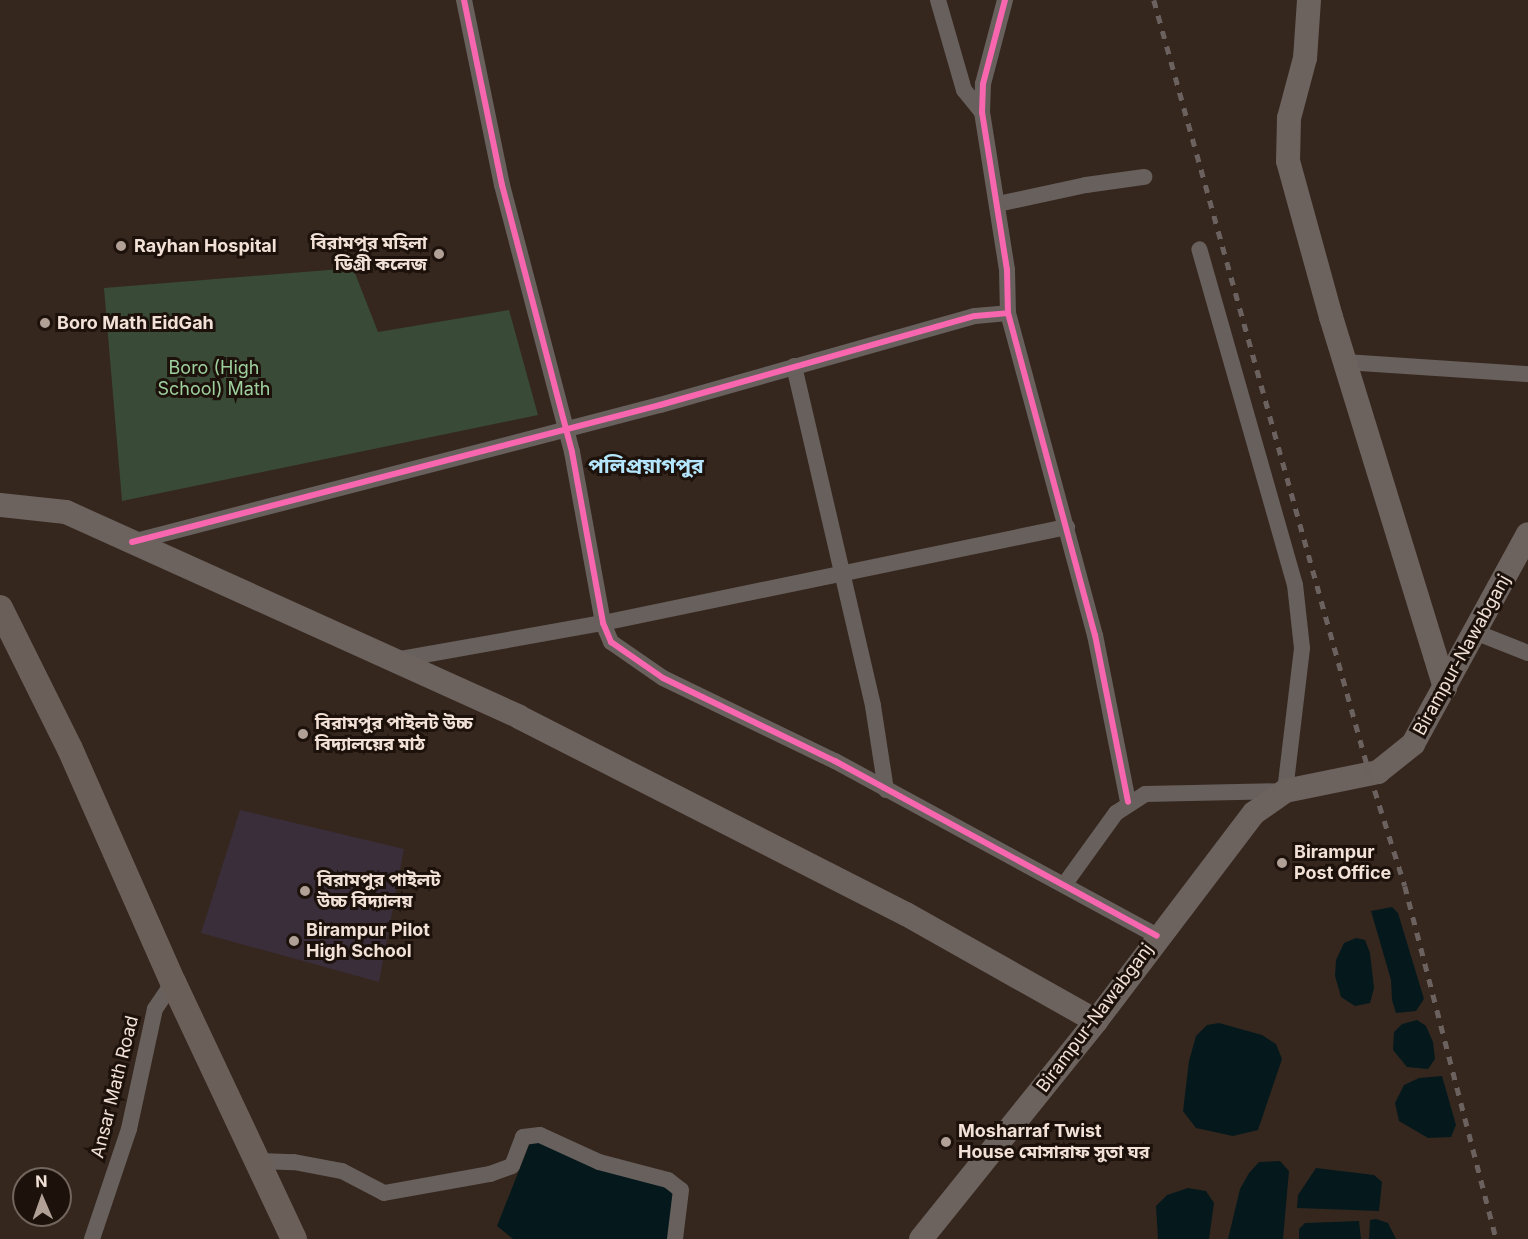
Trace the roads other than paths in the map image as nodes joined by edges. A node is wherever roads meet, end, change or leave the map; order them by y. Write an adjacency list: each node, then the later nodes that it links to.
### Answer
1 (464, 0): 13 (street)
2 (938, 0): 5 (street)
3 (1005, 0): 5 (street)
4 (1309, 0): 10 (street)
5 (982, 112): 7 (street)
6 (1144, 177): 7 (street)
7 (998, 204): 9 (street)
8 (1198, 249): 26 (street)
9 (1008, 313): 11 (street); 15 (street)
10 (1345, 362): 12 (street); 24 (street)
11 (794, 366): 13 (street); 18 (street)
12 (1528, 374)
13 (567, 429): 17 (street); 20 (street)
14 (0, 505): 17 (street)
15 (1067, 527): 18 (street); 27 (street)
16 (1528, 534): 21 (street, Birampur-Nawabganj)
17 (132, 542): 23 (street)
18 (841, 573): 20 (street); 25 (street)
19 (0, 608): 30 (main road)
20 (603, 623): 23 (street); 25 (street)
21 (1475, 632): 22 (street); 24 (street, Birampur-Nawabganj)
22 (1528, 653)
23 (391, 661): 31 (street)
24 (1445, 688): 26 (street, Birampur-Nawabganj)
25 (886, 790): 28 (street)
26 (1286, 791): 27 (street); 29 (street, Birampur-Nawabganj)
27 (1128, 802): 28 (street)
28 (1064, 885): 29 (street)
29 (1157, 936): 31 (street, Birampur-Nawabganj)
30 (173, 982): 32 (main road); 33 (street, Ansar Math Road)
31 (1096, 1021): 36 (street, Birampur-Nawabganj)
32 (259, 1161): 34 (main road); 35 (street)
33 (92, 1239)
34 (298, 1239)
35 (675, 1239)
36 (921, 1239)

